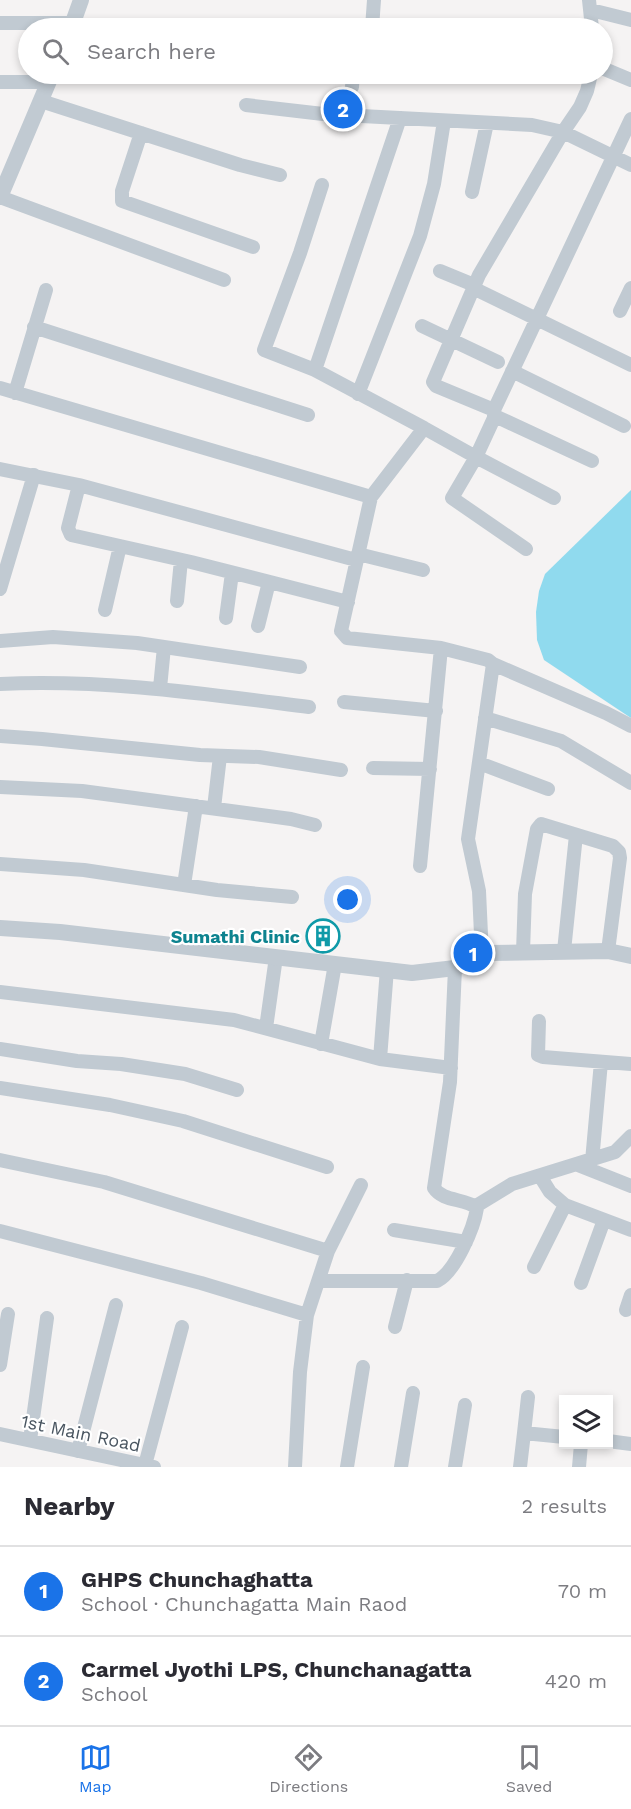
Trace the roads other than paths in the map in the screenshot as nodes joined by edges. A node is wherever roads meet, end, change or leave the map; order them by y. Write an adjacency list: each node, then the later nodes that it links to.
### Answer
1 (81, 0): 4 (street)
2 (374, 0): 5 (street)
3 (590, 5): 6 (street)
4 (75, 18)
5 (373, 18)
6 (631, 20)
7 (0, 23): 8 (street)
8 (18, 24)
9 (613, 72): 10 (street)
10 (631, 80)
11 (18, 81): 12 (street)
12 (0, 82)
13 (48, 84): 15 (street)
14 (589, 84): 21 (street)
15 (41, 101): 22 (street); 28 (street)
16 (246, 105): 17 (street)
17 (400, 118): 19 (street); 42 (street)
18 (631, 119): 23 (street)
19 (444, 121): 20 (street); 46 (street)
20 (487, 123): 21 (street); 27 (street)
21 (563, 132): 23 (street); 32 (street)
22 (141, 133): 25 (street); 29 (street)
23 (613, 158): 24 (street); 36 (street)
24 (631, 165)
25 (280, 175)
26 (322, 185): 42 (street)
27 (472, 192)
28 (0, 197): 31 (street)
29 (253, 247)
30 (441, 271): 32 (street)
31 (224, 280)
32 (474, 287): 36 (street); 39 (street)
33 (631, 288): 35 (street)
34 (46, 290): 38 (street)
35 (620, 311)
36 (536, 320): 41 (street); 43 (street)
37 (422, 326): 39 (street)
38 (34, 327): 45 (street); 48 (street)
39 (451, 340): 40 (street); 47 (street)
40 (498, 362)
41 (631, 366)
42 (315, 370): 46 (street)
43 (512, 370): 47 (street); 49 (street)
44 (0, 388): 45 (street)
45 (15, 393): 56 (street)
46 (358, 394): 50 (street)
47 (494, 413): 51 (street); 52 (street)
48 (308, 415)
49 (624, 426)
50 (424, 428): 51 (street); 56 (street)
51 (476, 457): 57 (street); 59 (street)
52 (592, 461)
53 (0, 469): 54 (street)
54 (34, 475): 55 (street); 65 (street)
55 (79, 485): 58 (street); 60 (street)
56 (370, 496): 60 (street)
57 (554, 498)
58 (120, 546): 61 (street); 68 (street)
59 (526, 549)
60 (357, 557): 62 (street); 67 (street)
61 (182, 560): 63 (street); 66 (street)
62 (423, 570)
63 (232, 573): 64 (street); 69 (street)
64 (268, 582): 67 (street); 70 (street)
65 (0, 589)
66 (177, 601)
67 (348, 602): 73 (street)
68 (105, 610)
69 (226, 618)
70 (258, 626)
71 (0, 641): 72 (street)
72 (164, 647): 75 (street); 77 (street)
73 (441, 648): 74 (street); 80 (street)
74 (493, 664): 81 (street); 82 (street)
75 (300, 667)
76 (0, 684): 77 (street)
77 (160, 688): 79 (street)
78 (344, 702): 80 (street)
79 (309, 707)
80 (436, 711): 87 (street)
81 (485, 718): 85 (street); 89 (street)
82 (631, 726)
83 (0, 736): 84 (street)
84 (220, 756): 88 (street); 93 (street)
85 (479, 763): 91 (street); 104 (street)
86 (373, 768): 87 (street)
87 (430, 769): 97 (street)
88 (341, 770)
89 (631, 783)
90 (0, 787): 92 (street)
91 (548, 789)
92 (196, 806): 93 (street); 98 (street)
93 (214, 808): 94 (street)
94 (315, 825)
95 (576, 835): 101 (street); 102 (street); 103 (street)
96 (0, 864): 98 (street)
97 (420, 866)
98 (184, 885): 99 (street)
99 (292, 897)
100 (0, 928): 106 (street)
101 (564, 951): 102 (street); 103 (street)
102 (608, 951): 105 (street)
103 (523, 952): 104 (street)
104 (482, 956): 108 (street)
105 (631, 956)
106 (276, 957): 107 (street); 112 (street)
107 (335, 964): 109 (street); 113 (street)
108 (455, 968): 109 (street); 118 (street)
109 (387, 969): 115 (street)
110 (0, 992): 112 (street)
111 (539, 1021): 116 (street)
112 (266, 1028): 113 (street)
113 (321, 1044): 115 (street)
114 (0, 1049): 120 (street)
115 (380, 1059): 118 (street)
116 (601, 1062): 117 (street); 123 (street)
117 (631, 1064)
118 (451, 1068): 129 (street)
119 (0, 1088): 124 (street)
120 (237, 1090)
121 (631, 1136): 123 (street)
122 (0, 1160): 135 (street)
123 (585, 1163): 125 (street); 127 (street)
124 (327, 1167)
125 (540, 1176): 128 (street); 129 (street)
126 (361, 1185): 135 (street)
127 (631, 1186)
128 (565, 1205): 130 (street); 136 (street)
129 (476, 1206): 134 (street)
130 (604, 1220): 132 (street); 139 (street)
131 (394, 1230): 134 (street)
132 (631, 1230)
133 (0, 1232): 144 (street)
134 (466, 1242): 137 (street)
135 (328, 1251): 138 (street)
136 (534, 1267)
137 (407, 1280): 138 (street); 147 (street)
138 (319, 1281): 144 (street)
139 (581, 1283)
140 (631, 1294): 142 (street)
141 (116, 1305): 160 (street)
142 (626, 1310)
143 (8, 1314): 148 (street)
144 (307, 1315): 162 (street)
145 (46, 1318): 156 (street)
146 (182, 1327): 161 (street)
147 (395, 1328)
148 (0, 1365)
149 (363, 1367): 163 (street)
150 (413, 1393): 164 (street)
151 (528, 1397): 153 (street)
152 (465, 1405): 165 (street)
153 (530, 1433): 155 (street); 166 (street)
154 (0, 1434): 156 (street, 1st Main Road)
155 (559, 1436)
156 (30, 1440): 160 (street, 1st Main Road)
157 (613, 1442): 158 (street)
158 (631, 1444)
159 (581, 1449): 167 (street)
160 (78, 1451): 161 (street, 1st Main Road)
161 (149, 1466)
162 (295, 1467)
163 (346, 1467)
164 (401, 1467)
165 (455, 1467)
166 (520, 1467)
167 (579, 1467)

